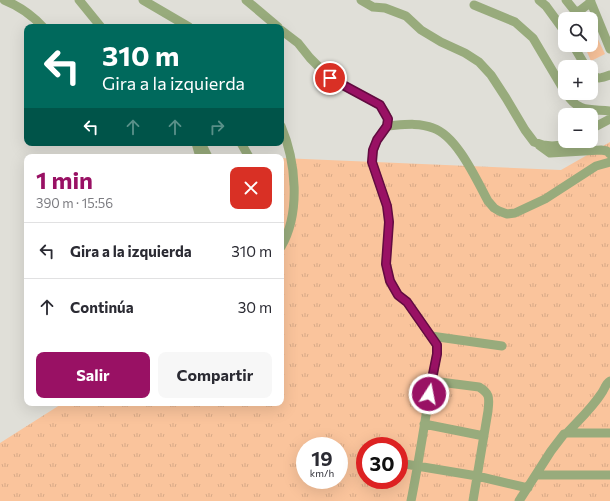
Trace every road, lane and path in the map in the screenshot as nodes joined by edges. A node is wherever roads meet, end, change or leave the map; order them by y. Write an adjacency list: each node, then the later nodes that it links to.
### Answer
1 (4, 0): 11 (street)
2 (79, 0): 12 (street)
3 (143, 0): 13 (street)
4 (246, 0): 14 (street)
5 (361, 0): 26 (street)
6 (539, 0): 10 (street)
7 (566, 0): 8 (street)
8 (591, 1): 16 (street)
9 (474, 6): 19 (street)
10 (558, 22)
11 (40, 24)
12 (99, 24)
13 (184, 24)
14 (274, 24)
15 (284, 32): 24 (street)
16 (610, 49)
17 (610, 75): 18 (street)
18 (598, 78)
19 (558, 80)
20 (572, 100): 21 (street)
21 (610, 111)
22 (610, 119): 23 (street)
23 (598, 125)
24 (387, 126): 29 (street); 31 (street)
25 (284, 133): 30 (street)
26 (534, 142): 27 (street); 28 (street)
27 (558, 145)
28 (610, 154)
29 (610, 162)
30 (284, 239)
31 (431, 336): 32 (street); 34 (street)
32 (502, 346)
33 (610, 380): 36 (street)
34 (432, 381): 35 (street); 38 (street)
35 (424, 424): 38 (street); 40 (street)
36 (567, 433): 37 (street); 41 (street)
37 (610, 433)
38 (484, 436): 43 (street)
39 (408, 465): 40 (street)
40 (418, 466): 43 (street); 45 (street)
41 (536, 475): 42 (street); 44 (street)
42 (610, 475)
43 (477, 476): 44 (street); 46 (street)
44 (528, 488): 47 (street)
45 (411, 501)
46 (473, 501)
47 (519, 501)

